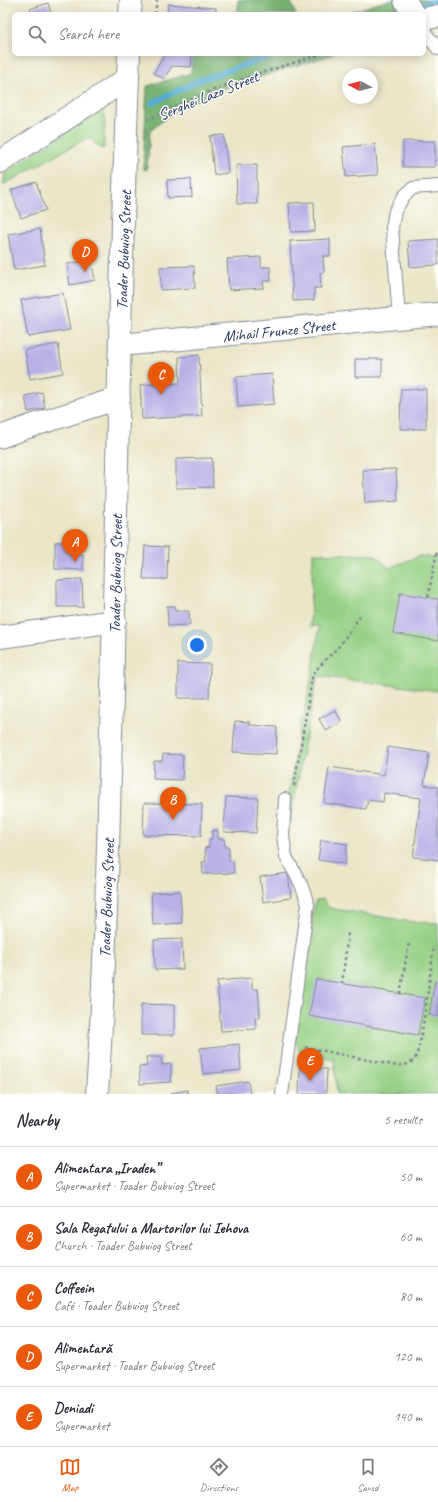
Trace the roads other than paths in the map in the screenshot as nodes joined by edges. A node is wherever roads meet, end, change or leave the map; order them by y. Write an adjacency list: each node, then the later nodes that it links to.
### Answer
1 (131, 0): 3 (street)
2 (405, 0): 4 (street)
3 (130, 12)
4 (412, 12)
5 (438, 16): 6 (street)
6 (426, 19)
7 (426, 34): 8 (lane)
8 (438, 49)
9 (129, 56): 10 (street, Toader Bubuiog Street)
10 (128, 78): 11 (street); 15 (street, Toader Bubuiog Street)
11 (0, 162)
12 (438, 186): 14 (lane)
13 (438, 314): 14 (street, Mihail Frunze Street)
14 (399, 318): 15 (street, Mihail Frunze Street)
15 (120, 345): 16 (street, Toader Bubuiog Street)
16 (119, 398): 17 (street); 18 (street, Toader Bubuiog Street)
17 (0, 437)
18 (115, 621): 19 (street); 21 (street, Toader Bubuiog Street)
19 (0, 637)
20 (285, 805): 22 (lane)
21 (97, 1094)
22 (282, 1094)

